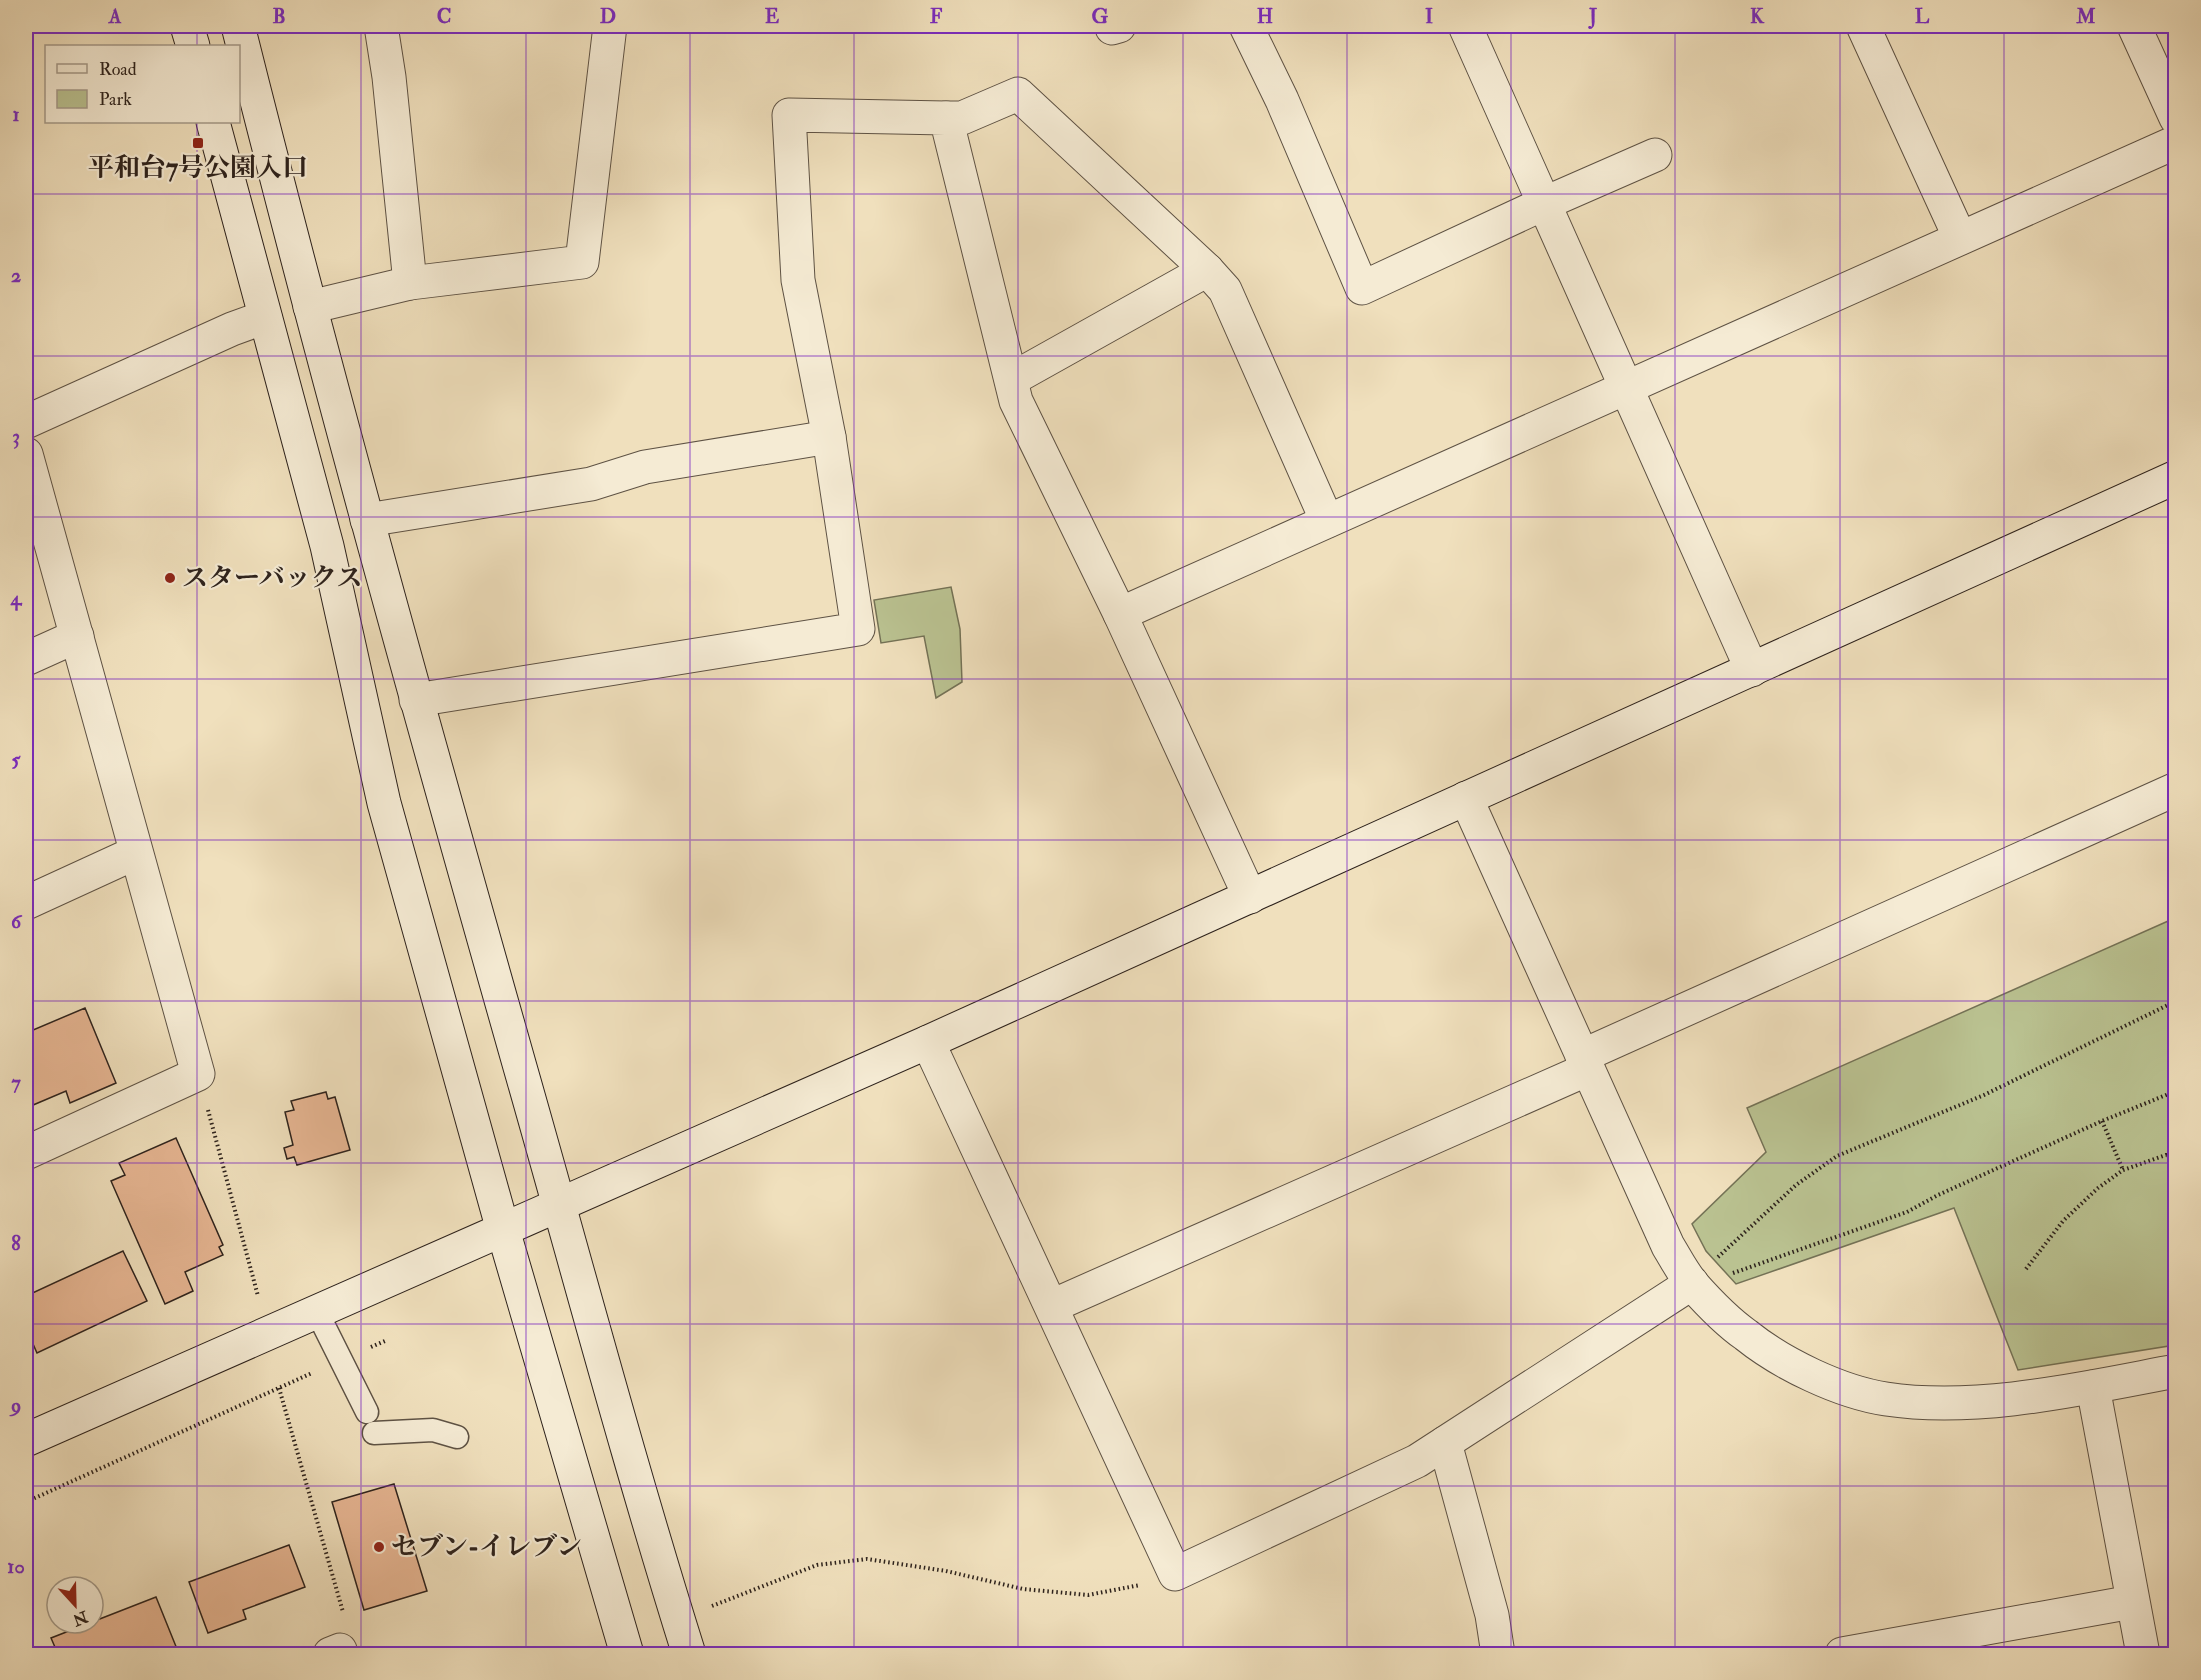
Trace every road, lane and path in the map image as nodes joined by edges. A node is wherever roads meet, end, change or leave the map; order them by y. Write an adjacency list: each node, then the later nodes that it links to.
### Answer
1 (187, 26): 9 (street)
2 (238, 26): 19 (street)
3 (381, 26): 18 (street)
4 (610, 26): 18 (street)
5 (1246, 26): 15 (street)
6 (1465, 26): 15 (street)
7 (1863, 26): 16 (street)
8 (2134, 26): 11 (street)
9 (193, 45)
10 (946, 118): 17 (street); 21 (street); 24 (street)
11 (2175, 118)
12 (213, 123): 20 (street)
13 (2175, 142): 16 (street)
14 (1655, 155): 15 (street)
15 (1543, 204): 22 (street)
16 (1960, 238): 22 (street)
17 (1207, 270): 21 (street); 28 (street)
18 (410, 284): 19 (street)
19 (310, 306): 27 (street)
20 (265, 317): 23 (street); 49 (street)
21 (1012, 379): 29 (street)
22 (1626, 388): 28 (street); 32 (street)
23 (26, 422)
24 (829, 437): 27 (street); 33 (street)
25 (26, 454): 30 (street)
26 (2175, 477): 32 (street)
27 (367, 520): 33 (street)
28 (1327, 521): 29 (street)
29 (1120, 614): 37 (street)
30 (77, 636): 31 (street); 36 (street)
31 (26, 659)
32 (1752, 670): 35 (street)
33 (416, 700): 48 (street)
34 (2175, 789): 41 (street)
35 (1466, 798): 37 (street); 41 (street)
36 (135, 852): 38 (street); 42 (street)
37 (1250, 897): 40 (street)
38 (26, 903)
39 (2175, 1001): 51 (path)
40 (928, 1042): 48 (street); 53 (street)
41 (1585, 1062): 51 (street); 53 (street)
42 (198, 1074): 45 (street); 52 (path)
43 (2175, 1091): 44 (path)
44 (2102, 1122): 47 (path); 51 (path)
45 (26, 1153)
46 (2175, 1157): 47 (path)
47 (2123, 1170): 50 (path)
48 (559, 1205): 49 (street); 66 (street)
49 (503, 1230): 54 (street); 68 (street)
50 (2026, 1269)
51 (1697, 1288): 58 (street); 62 (street)
52 (258, 1296)
53 (1052, 1306): 64 (street)
54 (317, 1312): 56 (lane); 61 (street)
55 (385, 1341): 56 (path)
56 (341, 1361): 59 (path); 60 (lane)
57 (2175, 1371): 58 (street)
58 (2093, 1387): 65 (street)
59 (279, 1388): 63 (path); 67 (path)
60 (457, 1437)
61 (26, 1440)
62 (1445, 1443): 64 (street); 70 (street)
63 (26, 1502)
64 (1175, 1574): 66 (path)
65 (2132, 1602): 71 (street); 72 (street)
66 (678, 1619): 69 (street)
67 (337, 1653)
68 (627, 1654)
69 (690, 1654)
70 (1497, 1654)
71 (1842, 1654)
72 (2143, 1654)

